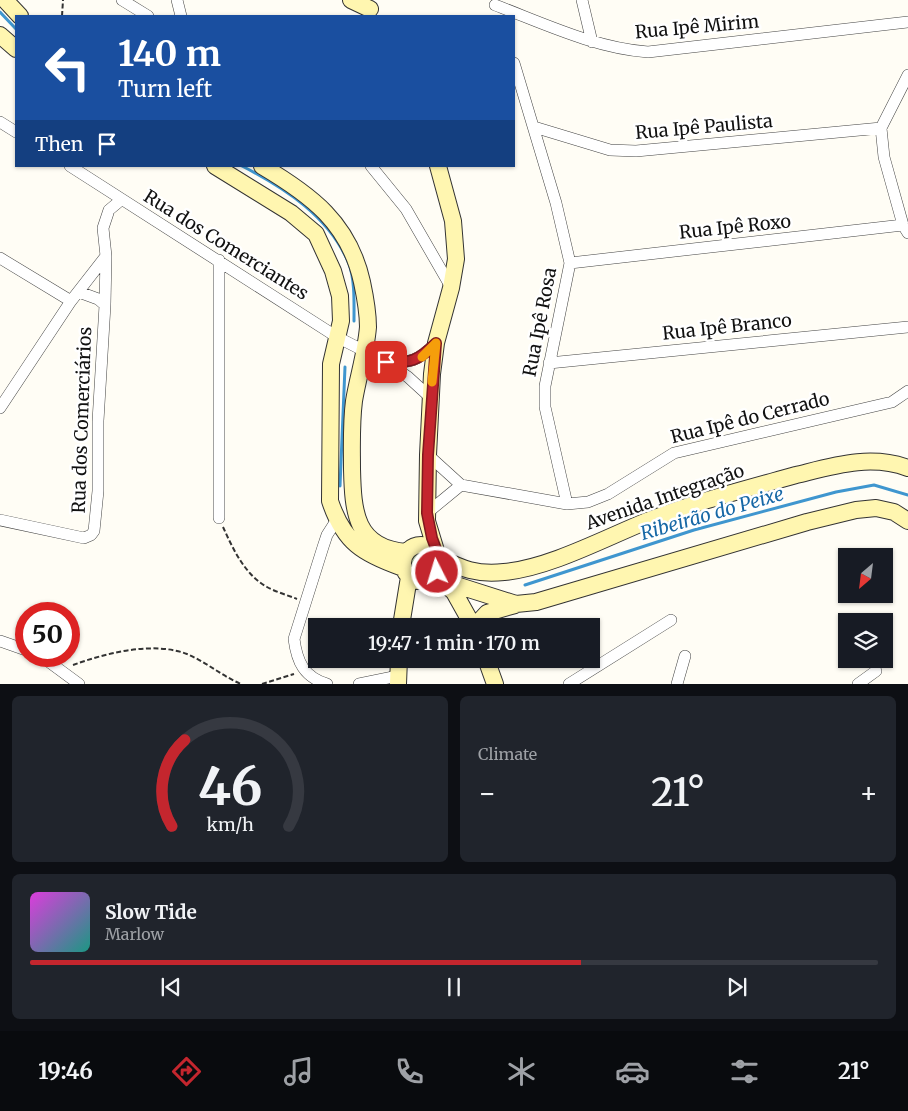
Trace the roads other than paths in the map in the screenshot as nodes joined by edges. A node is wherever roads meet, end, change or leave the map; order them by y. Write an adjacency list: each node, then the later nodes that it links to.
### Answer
1 (5, 0): 8 (street)
2 (122, 0): 9 (street)
3 (177, 0): 10 (street)
4 (351, 0): 7 (street)
5 (582, 0): 14 (street)
6 (494, 2): 11 (street); 14 (street, Rua Ipê Mirim)
7 (369, 8)
8 (19, 15)
9 (146, 15)
10 (181, 15)
11 (499, 15)
12 (908, 22): 14 (street, Rua Ipê Mirim)
13 (0, 35): 15 (street)
14 (592, 42)
15 (15, 48)
16 (515, 66): 19 (street, Rua Ipê Rosa)
17 (908, 74): 20 (street)
18 (0, 122): 21 (street)
19 (534, 127): 20 (street, Rua Ipê Paulista); 32 (street, Rua Ipê Rosa)
20 (880, 128): 28 (street)
21 (15, 131)
22 (72, 167): 27 (street, Rua dos Comerciantes)
23 (217, 167): 38 (street)
24 (264, 167): 40 (street)
25 (372, 167): 33 (street)
26 (438, 167): 33 (street)
27 (121, 200): 29 (street, Rua dos Comerciários); 31 (street, Rua dos Comerciantes)
28 (906, 229): 32 (street, Rua Ipê Roxo)
29 (106, 256): 34 (street); 36 (street, Rua dos Comerciários)
30 (0, 258): 35 (street)
31 (219, 260): 38 (street, Rua dos Comerciantes); 52 (street)
32 (570, 263): 42 (street, Rua Ipê Rosa)
33 (451, 288): 39 (street)
34 (79, 292): 35 (street); 36 (street, Rua dos Comerciários)
35 (71, 301): 44 (street)
36 (105, 305): 53 (street, Rua dos Comerciários)
37 (908, 327): 42 (street, Rua Ipê Branco)
38 (337, 337): 40 (street, Rua dos Comerciantes); 54 (street)
39 (436, 343): 41 (street); 45 (street)
40 (364, 352): 41 (street, Rua dos Comerciantes); 56 (street)
41 (386, 362): 45 (street, Rua dos Comerciantes)
42 (549, 363): 50 (street, Rua Ipê Rosa)
43 (908, 391): 50 (street, Rua Ipê do Cerrado)
44 (4, 395): 46 (street)
45 (431, 398): 47 (street)
46 (0, 408)
47 (428, 455): 49 (street); 51 (street)
48 (908, 468): 57 (street, Avenida Integração)
49 (461, 485): 50 (street, Rua Ipê do Cerrado); 51 (street)
50 (567, 504)
51 (427, 517): 56 (street); 57 (street)
52 (219, 518)
53 (0, 520)
54 (336, 521): 58 (street); 72 (street)
55 (908, 521): 59 (street)
56 (411, 548): 57 (street); 58 (street)
57 (437, 565): 58 (street); 59 (street); 61 (street)
58 (406, 573): 60 (street)
59 (516, 604): 62 (street)
60 (402, 618)
61 (469, 618)
62 (482, 618)
63 (671, 620): 75 (street)
64 (0, 641): 65 (street)
65 (15, 646)
66 (685, 656): 76 (street)
67 (56, 667): 71 (street)
68 (489, 668): 74 (street)
69 (876, 671): 77 (street)
70 (398, 679): 73 (street)
71 (79, 684)
72 (327, 684)
73 (359, 684)
74 (495, 684)
75 (569, 684)
76 (677, 684)
77 (858, 684)

